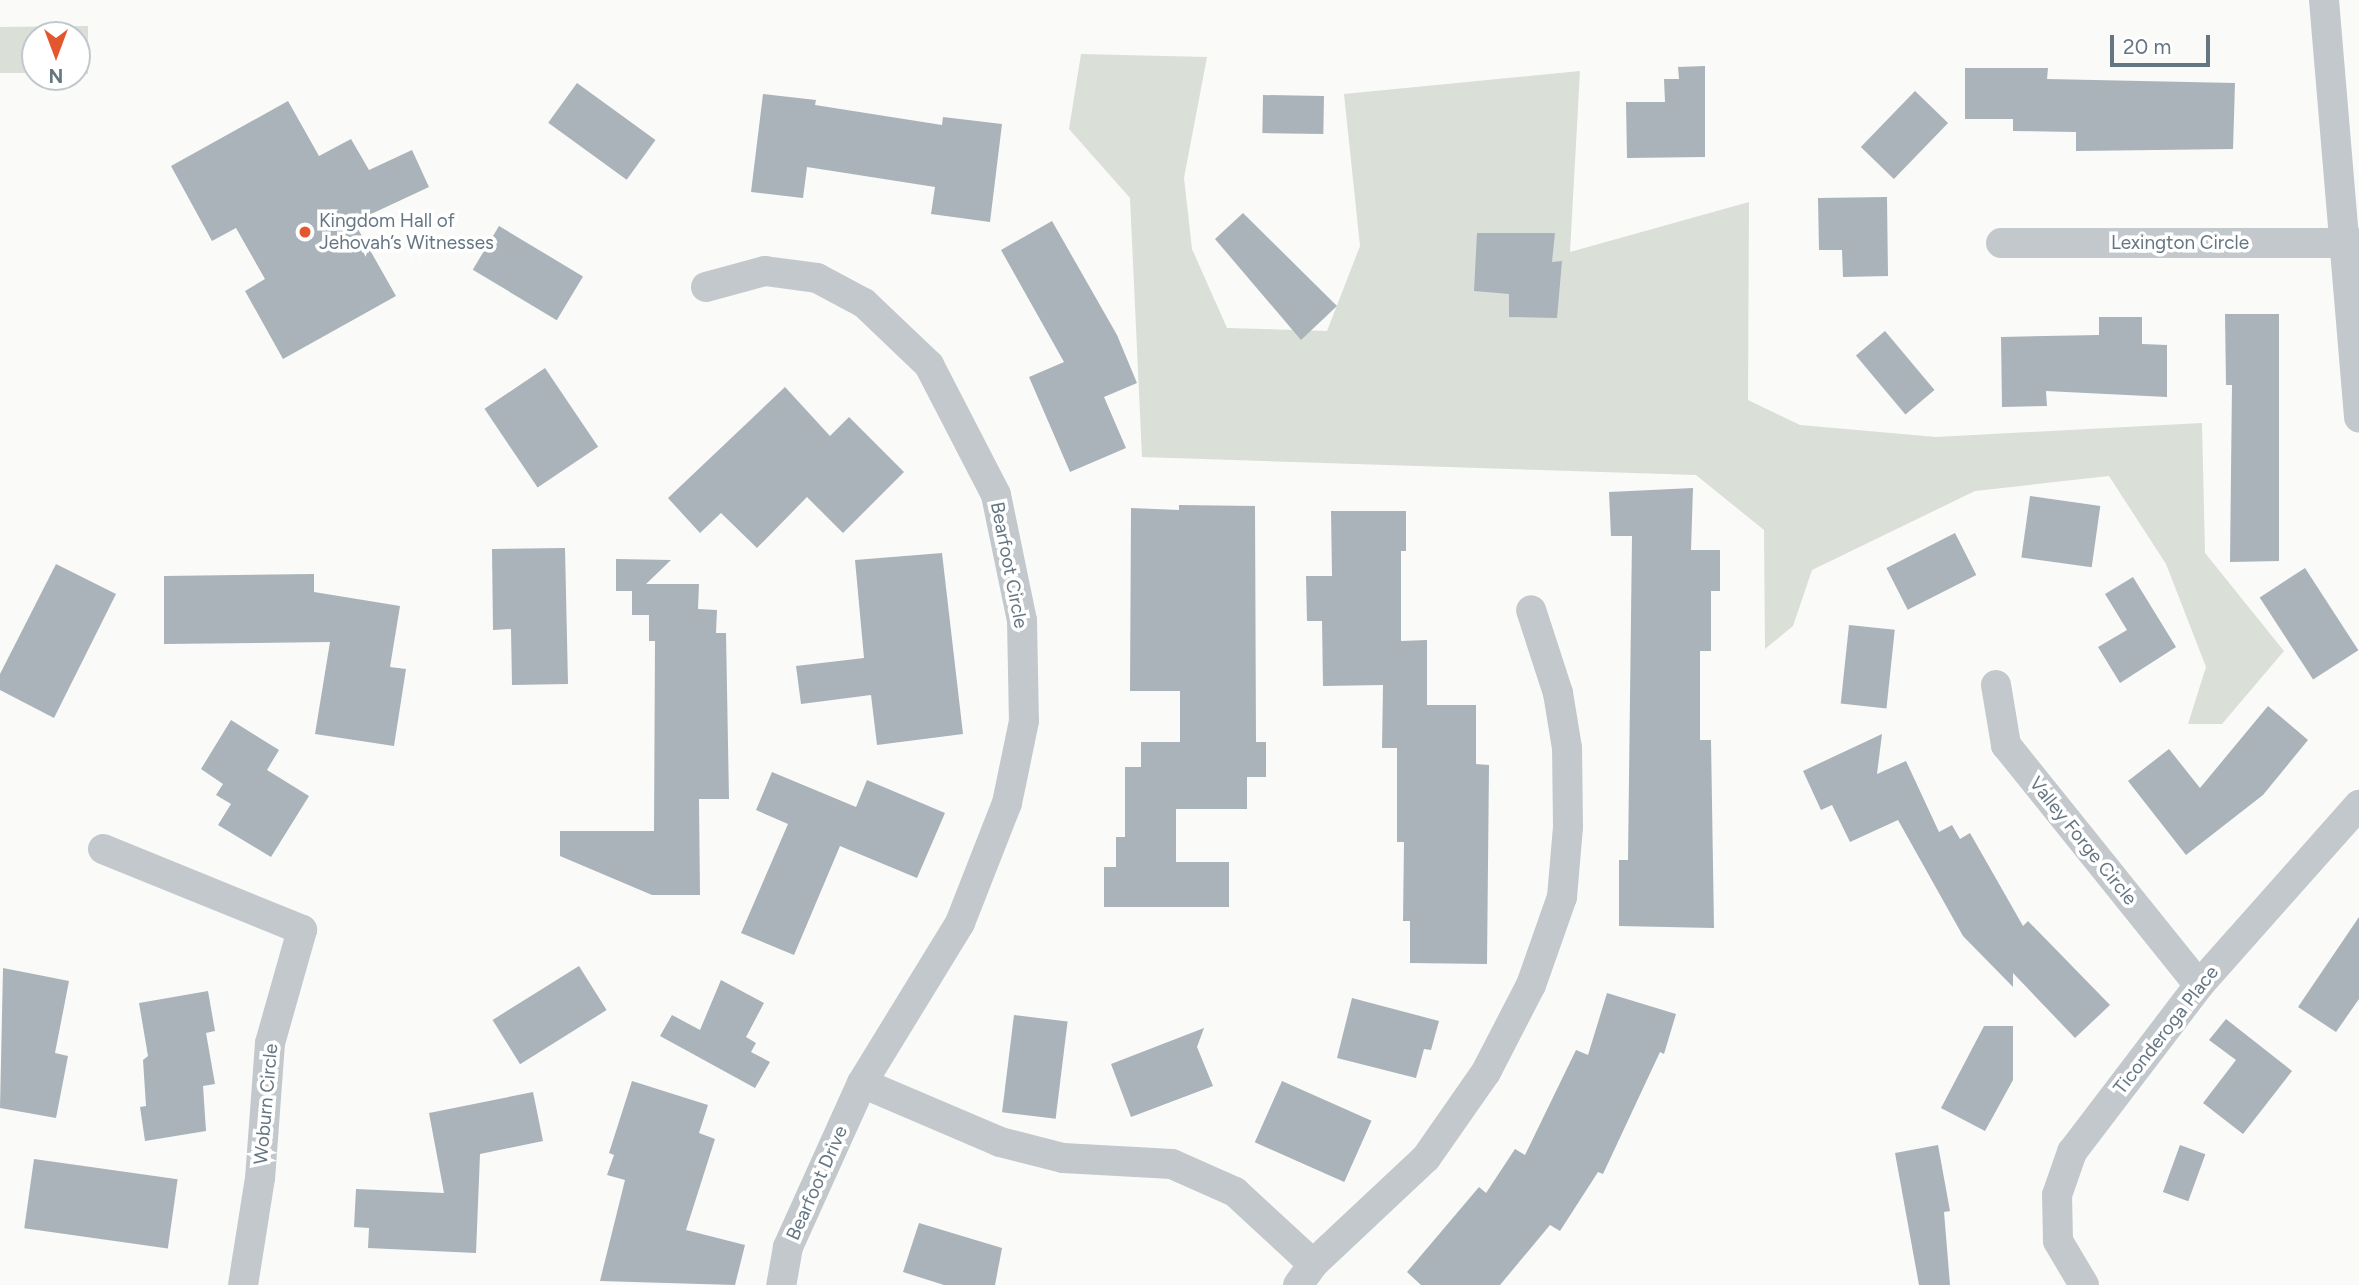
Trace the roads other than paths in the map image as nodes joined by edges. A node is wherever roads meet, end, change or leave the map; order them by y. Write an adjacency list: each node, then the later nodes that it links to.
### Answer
1 (2324, 0): 3 (street)
2 (2001, 243): 3 (street, Lexington Circle)
3 (2353, 243): 5 (street)
4 (706, 287): 11 (street, Bearfoot Circle)
5 (2359, 418)
6 (1531, 610): 12 (street)
7 (1996, 685): 10 (street, Valley Forge Circle)
8 (2359, 805): 10 (street, Ticonderoga Place)
9 (103, 849): 13 (street, Woburn Circle)
10 (2199, 985): 15 (street, Ticonderoga Place)
11 (862, 1083): 12 (street); 14 (street, Bearfoot Drive)
12 (1305, 1275)
13 (243, 1285)
14 (780, 1285)
15 (2084, 1285)

